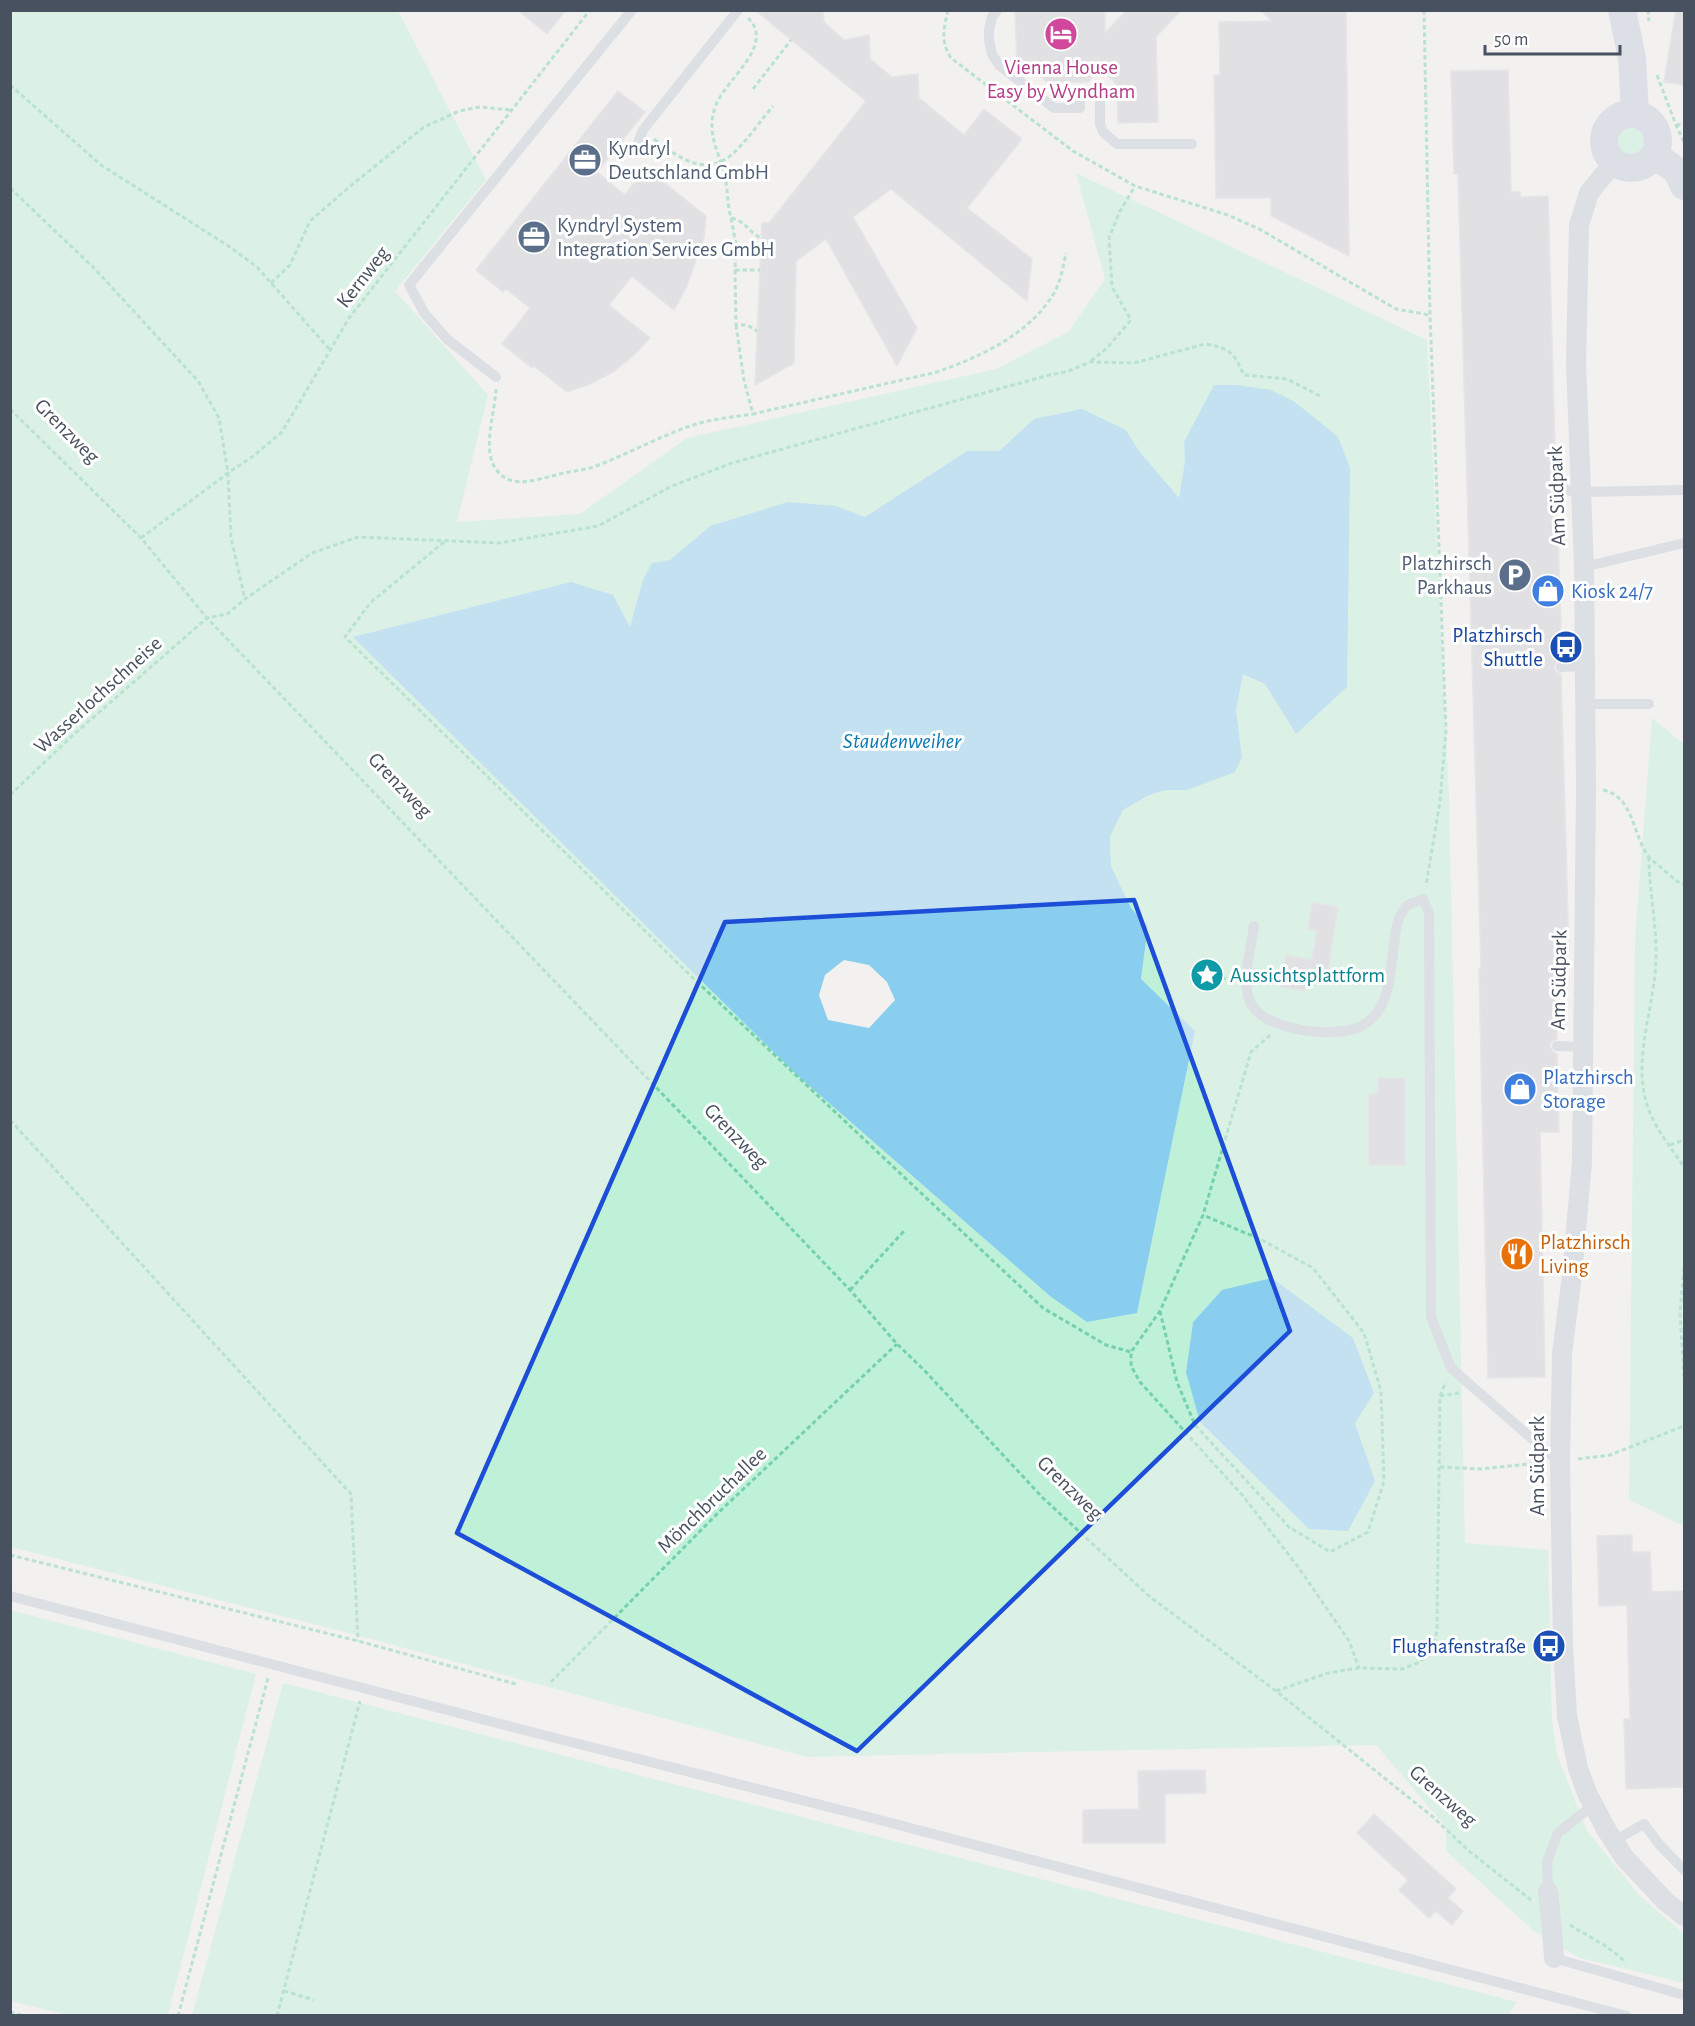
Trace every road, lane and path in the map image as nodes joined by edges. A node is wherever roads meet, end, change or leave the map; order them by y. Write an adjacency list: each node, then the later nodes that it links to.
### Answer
1 (590, 10): 18 (path, Kernweg)
2 (632, 10): 43 (lane)
3 (738, 10): 22 (lane)
4 (751, 10): 28 (path)
5 (948, 10): 29 (path)
6 (998, 10): 15 (lane)
7 (1424, 10): 38 (path)
8 (1622, 10): 19 (main road)
9 (1648, 10): 10 (path)
10 (1650, 21)
11 (791, 40): 14 (path)
12 (1657, 74): 21 (path)
13 (10, 85): 37 (path)
14 (753, 89)
15 (1080, 97)
16 (1100, 98): 24 (lane)
17 (773, 106): 28 (path)
18 (512, 110): 37 (path); 41 (path, Kernweg)
19 (1635, 114): 26 (main road); 27 (main road)
20 (1684, 124): 21 (path)
21 (1676, 125): 23 (path)
22 (643, 130): 25 (lane); 28 (path)
23 (1684, 142)
24 (1192, 144)
25 (636, 148)
26 (1655, 155): 27 (main road); 30 (main road)
27 (1614, 162): 50 (street, Am Südpark)
28 (721, 163): 32 (path)
29 (1135, 186): 38 (path); 42 (path)
30 (1684, 186)
31 (10, 188): 47 (path)
32 (731, 218): 33 (path); 35 (path)
33 (761, 238)
34 (1066, 253): 46 (path)
35 (735, 270): 36 (path); 39 (path)
36 (760, 270)
37 (271, 283): 41 (path)
38 (1430, 315): 65 (path)
39 (736, 325): 40 (path); 46 (path)
40 (757, 331)
41 (331, 351): 47 (path, Kernweg)
42 (1090, 362): 44 (path); 52 (path)
43 (496, 377): 46 (path)
44 (1322, 397)
45 (10, 409): 51 (path, Grenzweg)
46 (753, 414)
47 (228, 473): 51 (path, Kernweg); 55 (path)
48 (1556, 489): 50 (lane)
49 (1684, 490): 50 (lane)
50 (1581, 492): 54 (street, Am Südpark)
51 (141, 538): 56 (path, Grenzweg)
52 (445, 542): 55 (path); 82 (path)
53 (1684, 543): 54 (lane)
54 (1584, 567): 57 (street, Am Südpark)
55 (245, 599): 56 (path)
56 (207, 618): 62 (path, Wasserlochschneise); 79 (path, Grenzweg)
57 (1584, 666): 58 (lane); 59 (street, Am Südpark)
58 (1561, 667)
59 (1585, 704): 60 (lane); 61 (street, Am Südpark)
60 (1649, 704)
61 (1586, 789): 63 (path); 71 (street, Am Südpark)
62 (10, 795)
63 (1649, 857): 64 (path); 74 (path)
64 (1684, 884)
65 (1424, 899): 69 (lane); 83 (lane)
66 (1254, 926): 68 (lane)
67 (1207, 975): 68 (path)
68 (1247, 982): 69 (lane)
69 (1277, 1022): 76 (path)
70 (1557, 1046): 71 (lane)
71 (1582, 1047): 86 (street, Am Südpark)
72 (10, 1119): 90 (path)
73 (1684, 1140): 74 (path)
74 (1670, 1145): 75 (path)
75 (1684, 1167)
76 (1203, 1215): 80 (path); 80 (path)
77 (904, 1231): 79 (path)
78 (1684, 1268): 84 (path)
79 (850, 1290): 81 (path, Grenzweg)
80 (1160, 1311): 82 (path)
81 (897, 1344): 93 (path, Mönchbruchallee); 96 (path, Grenzweg)
82 (1131, 1352): 92 (path)
83 (1451, 1368): 86 (lane); 87 (path)
84 (1684, 1379)
85 (1684, 1425): 86 (path)
86 (1560, 1462): 87 (path); 97 (street, Am Südpark)
87 (1440, 1467): 92 (path)
88 (10, 1556): 90 (path)
89 (10, 1596): 91 (lane)
90 (358, 1641): 94 (path)
91 (272, 1664): 95 (lane); 110 (path)
92 (1359, 1668): 96 (path)
93 (551, 1682)
94 (516, 1684)
95 (364, 1688): 104 (path); 107 (lane)
96 (1276, 1692): 99 (path, Grenzweg)
97 (1593, 1805): 98 (street); 101 (lane)
98 (1614, 1841): 100 (lane); 102 (street)
99 (1469, 1851)
100 (1684, 1870)
101 (1548, 1891): 103 (street, bridge)
102 (1684, 1916)
103 (1554, 1958): 105 (lane)
104 (284, 1991): 106 (path); 111 (path)
105 (1684, 1995)
106 (314, 2000)
107 (1591, 2011): 112 (lane)
108 (10, 2012): 109 (path)
109 (25, 2016)
110 (178, 2016)
111 (278, 2016)
112 (1628, 2016)

